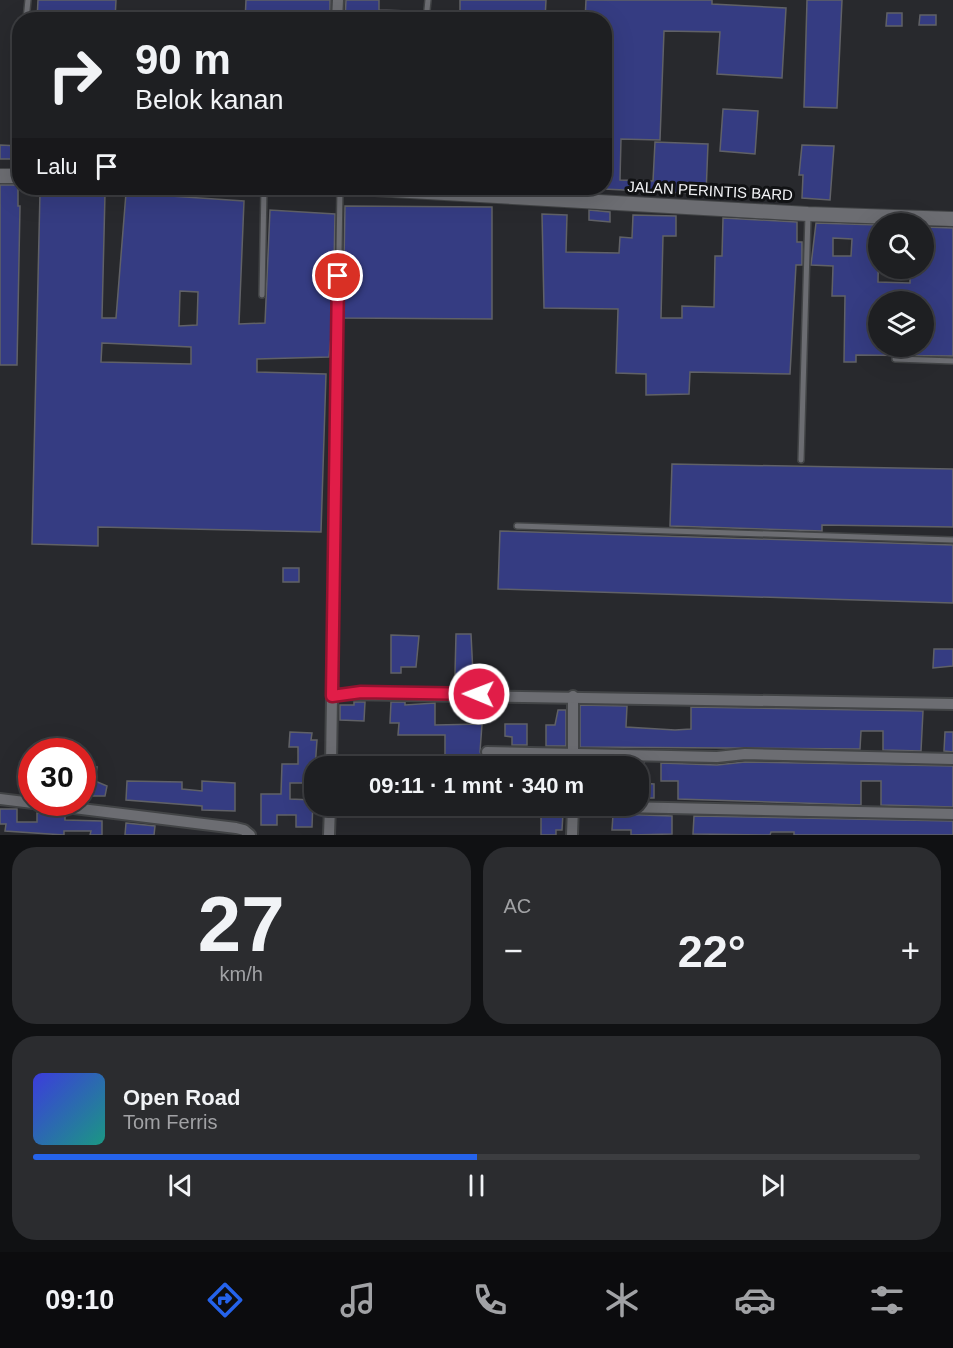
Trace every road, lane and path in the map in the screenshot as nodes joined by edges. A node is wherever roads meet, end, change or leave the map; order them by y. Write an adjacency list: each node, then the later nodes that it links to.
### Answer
1 (264, 195): 6 (lane)
2 (340, 195): 12 (lane)
3 (478, 195): 4 (street, JALAN PERINTIS BARD)
4 (808, 214): 5 (street, JALAN PERINTIS BARD); 9 (lane)
5 (953, 219)
6 (262, 295)
7 (896, 359): 8 (lane)
8 (953, 361)
9 (801, 460)
10 (517, 526): 11 (lane)
11 (953, 540)
12 (332, 696): 13 (street); 17 (street)
13 (573, 696): 14 (street); 16 (street)
14 (953, 704)
15 (487, 752): 16 (street)
16 (573, 754): 18 (street)
17 (331, 756)
18 (953, 759)
19 (0, 799): 24 (street)
20 (649, 808): 21 (street)
21 (953, 814)
22 (330, 816): 25 (street)
23 (573, 816): 26 (street)
24 (250, 835)
25 (329, 835)
26 (572, 835)

